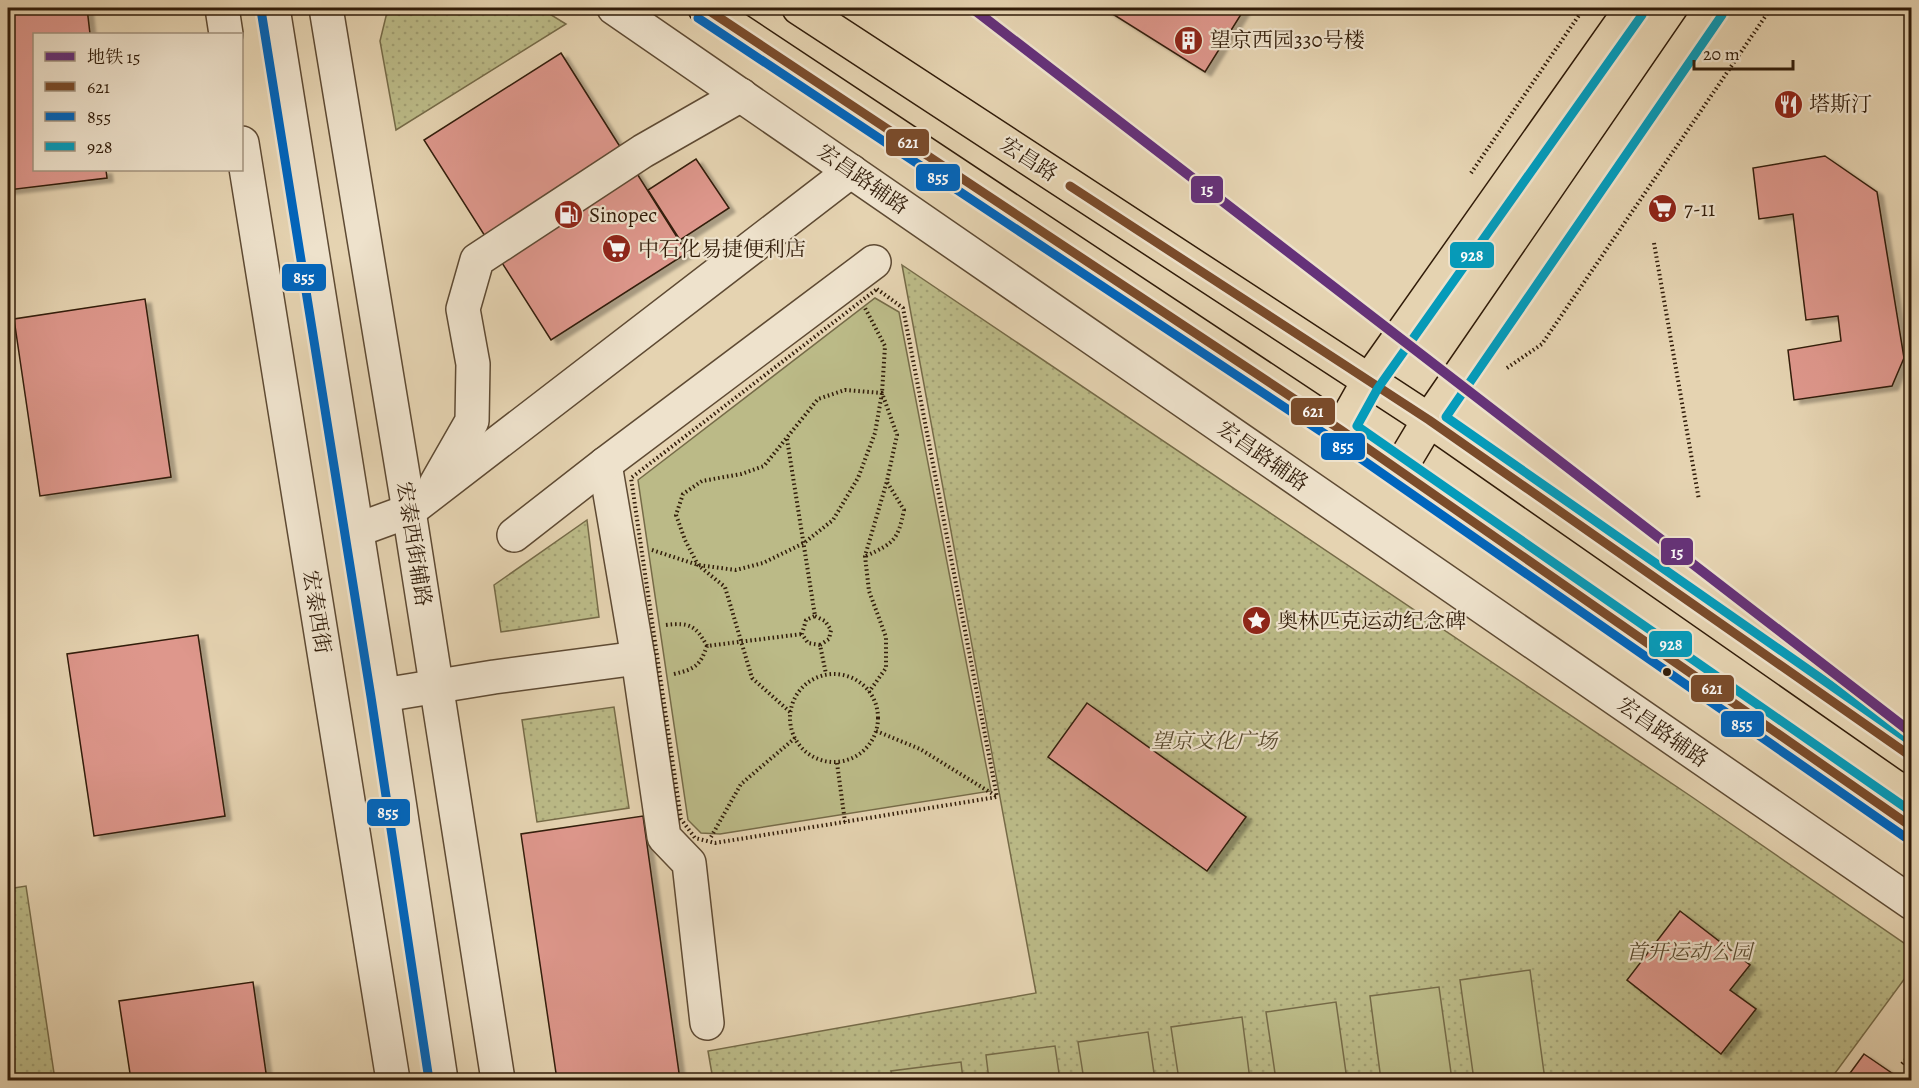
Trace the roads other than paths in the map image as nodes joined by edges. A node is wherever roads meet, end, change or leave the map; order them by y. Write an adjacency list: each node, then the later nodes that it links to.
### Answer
1 (222, 8): 9 (street)
2 (273, 8): 20 (street)
3 (326, 8): 19 (street, 宏泰西街辅路)
4 (614, 8): 10 (street, 宏昌路辅路)
5 (705, 8): 16 (main road)
6 (799, 8): 14 (main road, 宏昌路)
7 (1632, 8): 14 (main road)
8 (1712, 8): 15 (main road)
9 (226, 33)
10 (741, 95): 12 (street, 宏昌路辅路); 19 (street)
11 (243, 148): 29 (street, 宏泰西街)
12 (850, 171): 19 (street); 27 (street, 宏昌路辅路)
13 (874, 262): 17 (street)
14 (1368, 382): 15 (main road, 宏昌路); 16 (main road)
15 (1429, 420): 18 (main road); 25 (main road, 宏昌路)
16 (1341, 430): 18 (main road)
17 (605, 464): 21 (street); 22 (street)
18 (1399, 470): 26 (main road)
19 (419, 503): 20 (street); 23 (street, 宏泰西街辅路)
20 (357, 530): 24 (street)
21 (514, 535)
22 (649, 666): 23 (street); 28 (street)
23 (436, 686): 24 (street); 31 (street, 宏泰西街辅路)
24 (383, 695): 30 (street)
25 (1911, 757)
26 (1911, 827)
27 (1911, 903)
28 (707, 1023)
29 (393, 1080)
30 (441, 1080)
31 (498, 1080)

